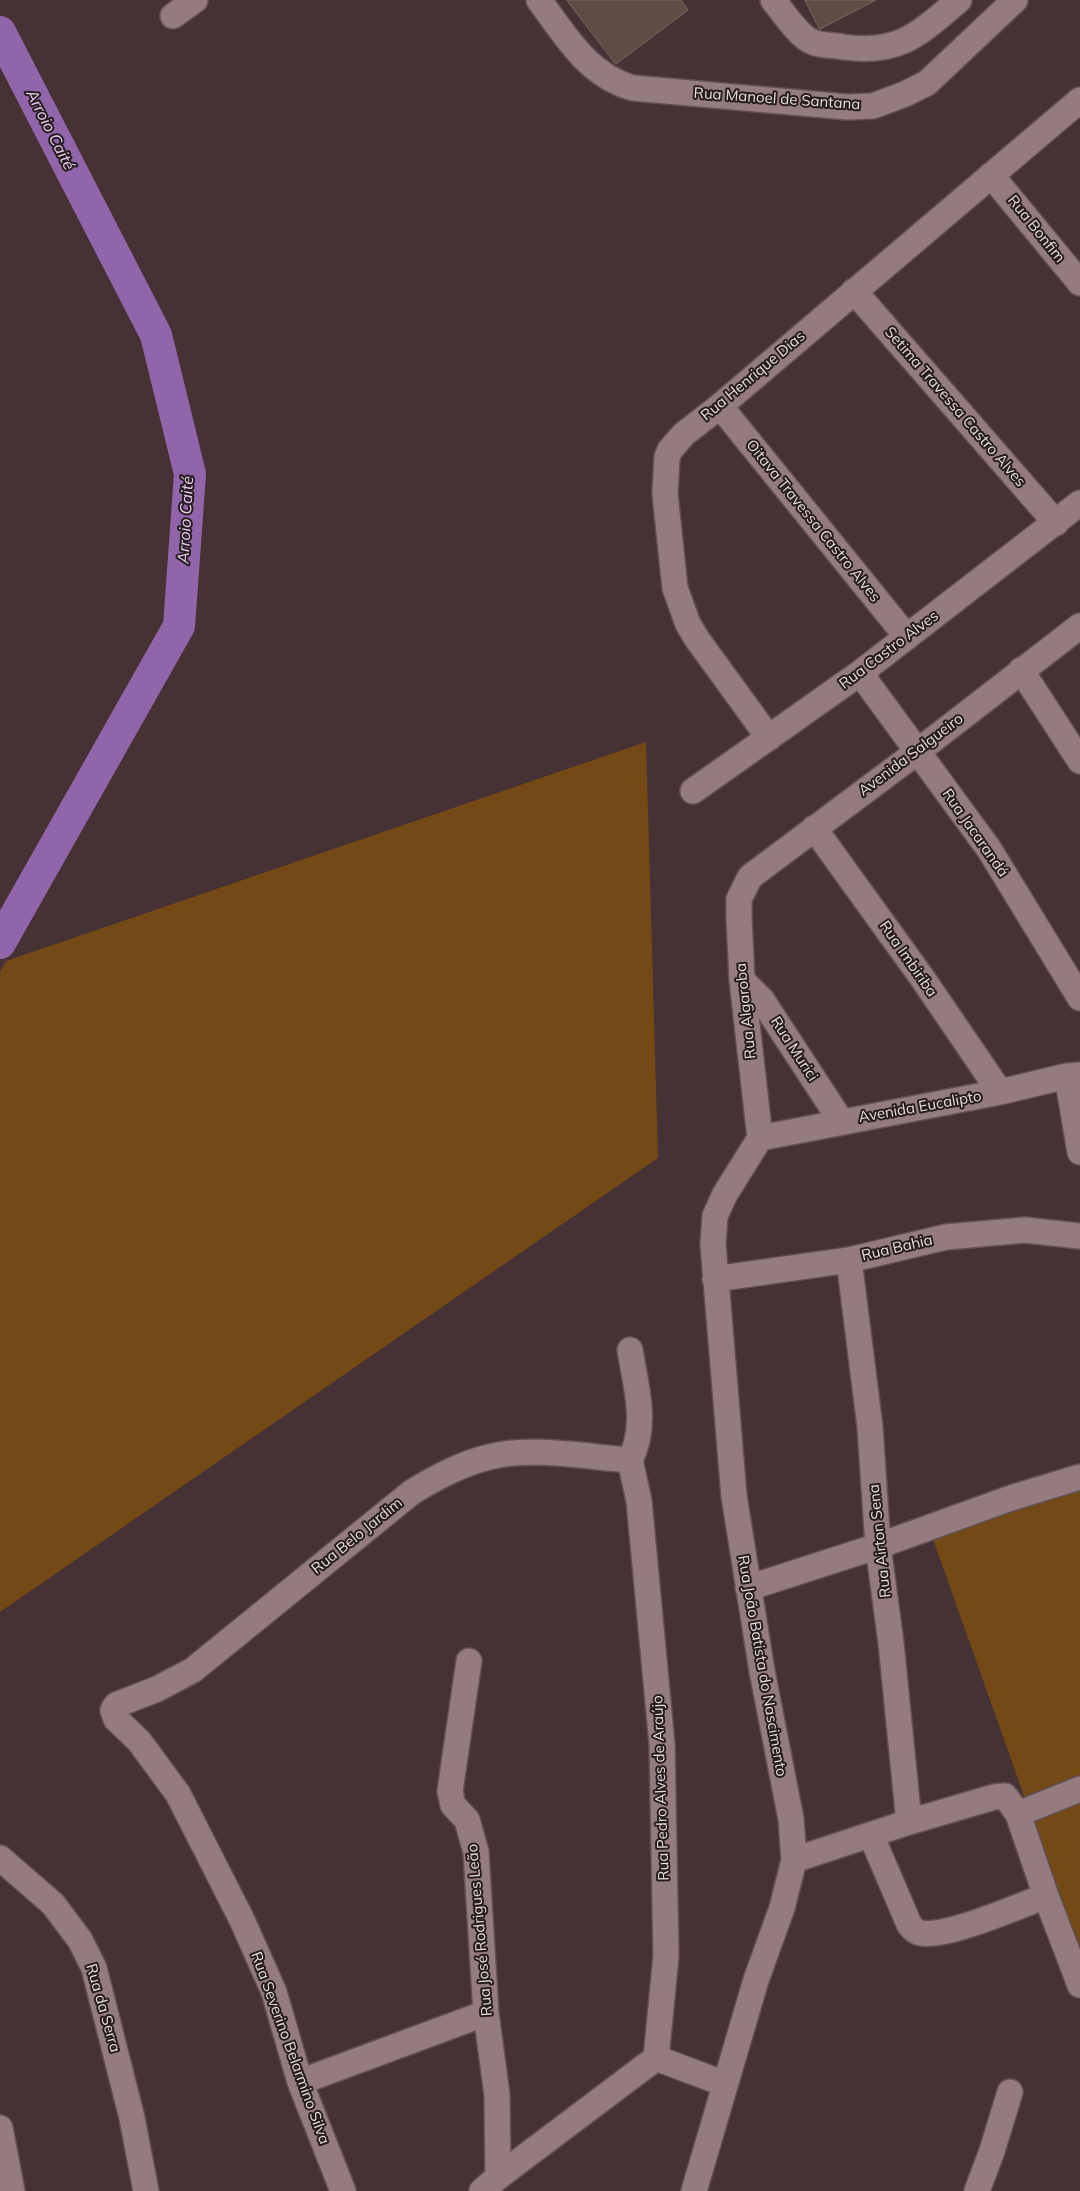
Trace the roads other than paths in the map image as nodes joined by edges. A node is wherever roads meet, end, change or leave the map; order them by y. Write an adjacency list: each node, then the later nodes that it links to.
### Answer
1 (194, 0): 6 (street)
2 (539, 0): 5 (street, Rua Manoel de Santana)
3 (774, 0): 4 (street)
4 (959, 0)
5 (1014, 0)
6 (173, 16)
7 (1080, 100): 8 (street, Rua Henrique Dias)
8 (991, 175): 9 (street, Rua Bonfim); 10 (street, Rua Henrique Dias)
9 (1080, 283)
10 (854, 290): 11 (street, Rua Henrique Dias); 13 (street, Setima Travessa Castro Alves)
11 (720, 406): 15 (street, Oitava Travessa Castro Alves); 18 (street, Rua Henrique Dias)
12 (1080, 504): 13 (street, Rua Castro Alves)
13 (1056, 523): 15 (street, Rua Castro Alves)
14 (1080, 626): 16 (street, Avenida Salgueiro)
15 (907, 637): 17 (street, Rua Castro Alves)
16 (1021, 670): 19 (street, Avenida Salgueiro); 20 (street)
17 (860, 674): 18 (street, Rua Castro Alves); 19 (street, Rua Jacarandá)
18 (770, 738): 21 (street, Rua Castro Alves)
19 (917, 752): 22 (street, Avenida Salgueiro); 25 (street, Rua Jacarandá)
20 (1080, 761)
21 (693, 791)
22 (814, 828): 23 (street, Avenida Salgueiro); 27 (street, Rua Imbiriba)
23 (745, 885): 24 (street, Rua Algaroba)
24 (742, 980): 28 (street, Rua Murici); 29 (street, Rua Algaroba)
25 (1080, 998)
26 (1073, 1076): 27 (street, Avenida Eucalipto); 30 (street)
27 (1000, 1092): 28 (street, Avenida Eucalipto)
28 (841, 1121): 29 (street, Avenida Eucalipto)
29 (760, 1138): 33 (street, Rua João Batista do Nascimento)
30 (1080, 1152)
31 (1080, 1236): 32 (street, Rua Bahia)
32 (849, 1260): 33 (street, Rua Bahia); 37 (street, Rua Airton Sena)
33 (716, 1279): 38 (street, Rua João Batista do Nascimento)
34 (630, 1350): 35 (street)
35 (630, 1460): 40 (street, Rua Belo Jardim); 50 (street, Rua Pedro Alves de Araújo)
36 (1080, 1477): 37 (street)
37 (878, 1546): 38 (street); 43 (street, Rua Airton Sena)
38 (748, 1588): 46 (street, Rua João Batista do Nascimento)
39 (469, 1661): 49 (street, Rua José Rodrigues Leão)
40 (116, 1705): 51 (street, Rua Severino Belarmino Silva)
41 (1080, 1789): 42 (street)
42 (1018, 1814): 43 (street); 47 (street)
43 (909, 1822): 44 (street)
44 (871, 1836): 46 (street); 47 (street)
45 (0, 1858): 57 (street, Rua da Serra)
46 (794, 1860): 52 (street, Rua João Batista do Nascimento)
47 (1046, 1896): 48 (street)
48 (1080, 1985)
49 (486, 2013): 51 (street); 55 (street, Rua José Rodrigues Leão)
50 (656, 2058): 52 (street); 55 (street)
51 (300, 2082): 58 (street, Rua Severino Belarmino Silva)
52 (725, 2084): 59 (street, Rua João Batista do Nascimento)
53 (1010, 2092): 60 (street)
54 (0, 2128): 56 (street)
55 (490, 2184)
56 (12, 2191)
57 (146, 2191)
58 (343, 2191)
59 (694, 2191)
60 (977, 2191)

